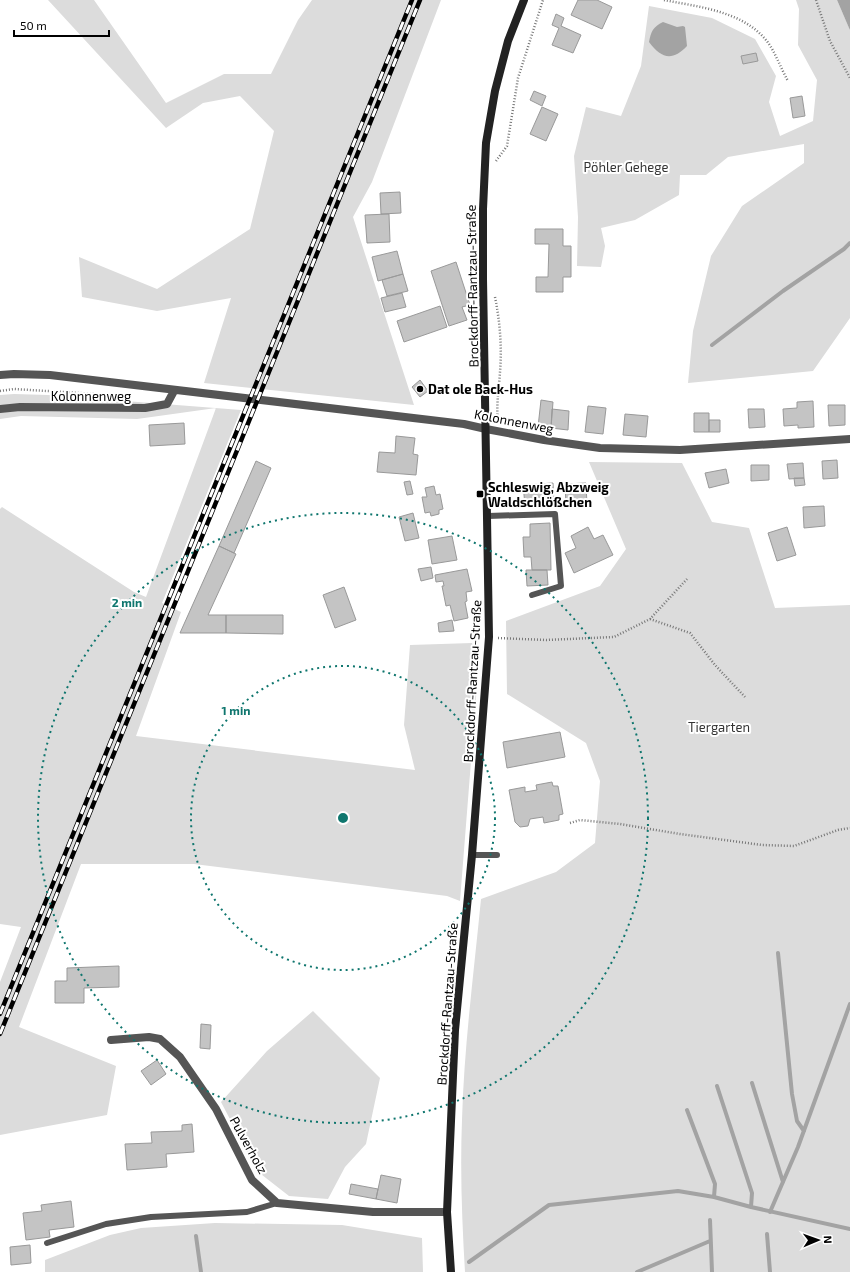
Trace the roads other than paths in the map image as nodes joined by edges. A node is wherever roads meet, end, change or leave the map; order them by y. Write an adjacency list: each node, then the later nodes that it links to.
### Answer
1 (524, 0): 5 (street, Brockdorff-Rantzau-Straße)
2 (0, 375): 3 (street, Kolonnenweg)
3 (174, 390): 4 (street, Kolonnenweg); 5 (street, Kolonnenweg)
4 (0, 409)
5 (486, 429): 6 (street, Kolonnenweg); 7 (street, Brockdorff-Rantzau-Straße)
6 (850, 439)
7 (488, 516): 8 (lane); 9 (street, Brockdorff-Rantzau-Straße)
8 (532, 595)
9 (472, 855): 10 (lane); 13 (street, Brockdorff-Rantzau-Straße)
10 (497, 855)
11 (111, 1040): 12 (street, Pulverholz)
12 (277, 1203): 13 (street); 14 (lane)
13 (447, 1212): 15 (street, Brockdorff-Rantzau-Straße)
14 (48, 1243)
15 (451, 1272)

